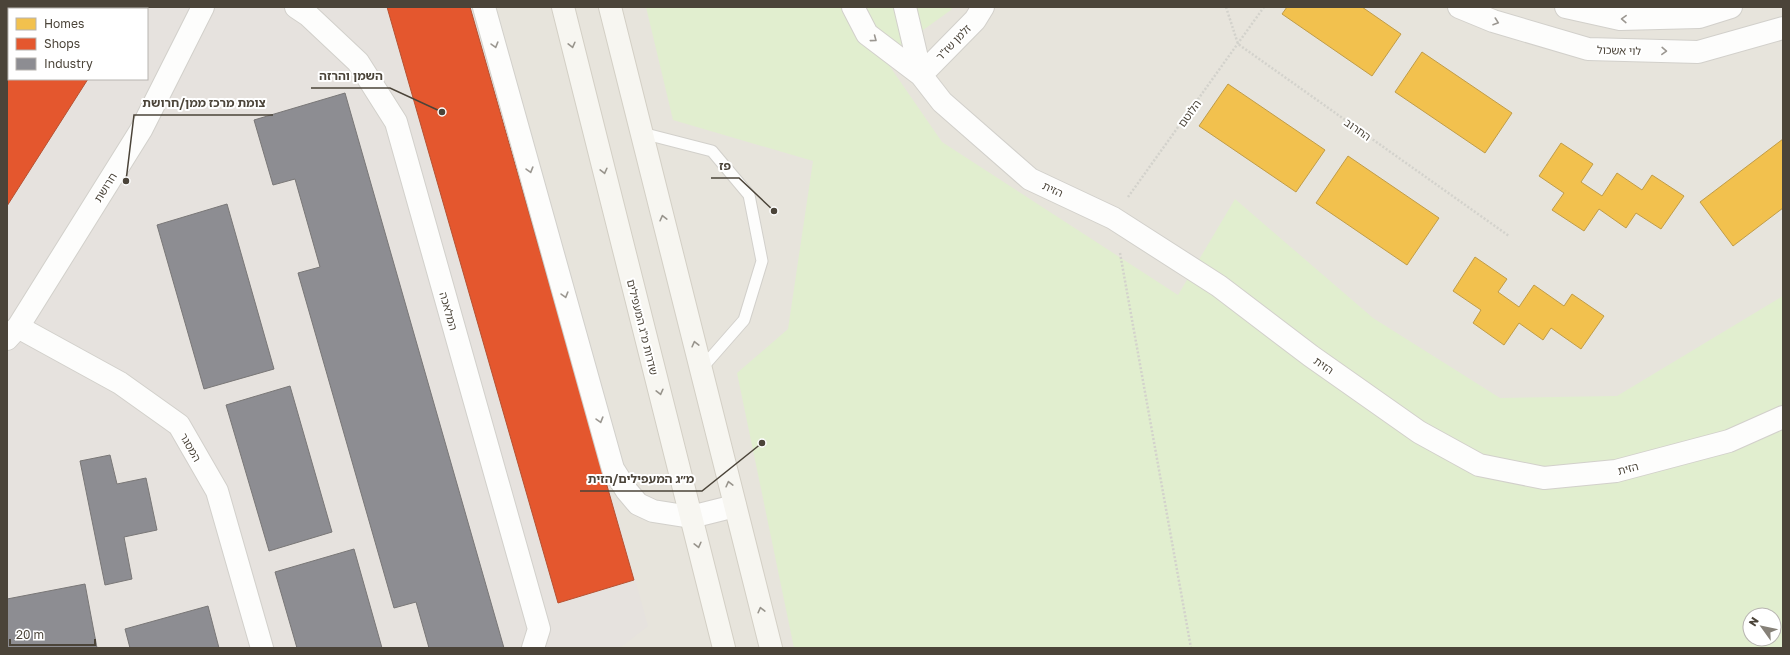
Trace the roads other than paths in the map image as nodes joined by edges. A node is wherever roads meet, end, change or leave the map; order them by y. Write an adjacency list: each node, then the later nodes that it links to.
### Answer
1 (203, 7): 15 (street, חרושת)
2 (296, 7): 21 (street, המלאכה)
3 (484, 7): 19 (street, one-way to 19)
4 (563, 7): 19 (main road, שדרות מ"ג המעפילים, one-way to 19)
5 (610, 7): 14 (main road)
6 (853, 7): 13 (street, הזית, one-way to 13)
7 (905, 7): 13 (street, הזית)
8 (982, 7): 13 (street, זלמן שז"ר)
9 (1460, 7): 12 (street, לוי אשכול, one-way to 12)
10 (1566, 7): 11 (street, one-way to 10)
11 (1731, 7)
12 (1783, 28)
13 (921, 75): 17 (street, הזית)
14 (642, 133): 16 (main road, one-way to 14); 16 (lane)
15 (13, 333): 20 (street, המסגר)
16 (701, 369): 18 (main road, one-way to 16)
17 (1783, 418)
18 (735, 506): 19 (street); 23 (main road, one-way to 18)
19 (691, 518): 22 (main road, שדרות מ"ג המעפילים, one-way to 22)
20 (262, 648)
21 (533, 648)
22 (724, 648)
23 (771, 648)

